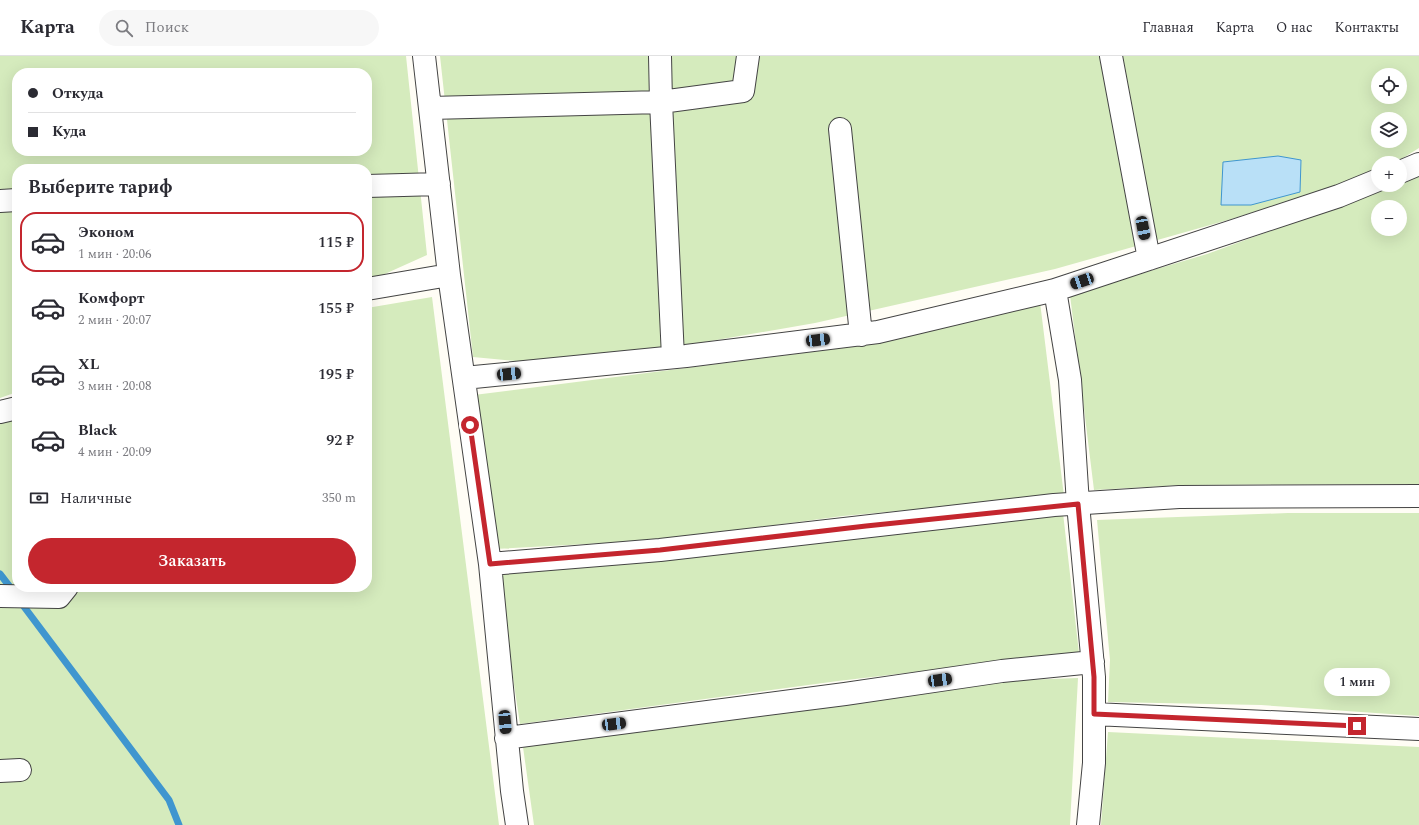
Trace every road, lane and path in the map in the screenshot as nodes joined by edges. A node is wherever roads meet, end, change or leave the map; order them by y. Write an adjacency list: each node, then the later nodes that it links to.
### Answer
1 (424, 56): 6 (lane)
2 (660, 56): 5 (lane)
3 (748, 56): 5 (lane)
4 (1111, 56): 15 (lane)
5 (661, 102): 6 (lane); 20 (lane)
6 (430, 108): 11 (lane)
7 (840, 129): 19 (lane)
8 (1419, 164): 9 (lane)
9 (1407, 169)
10 (1371, 183): 15 (lane)
11 (438, 184): 12 (lane); 16 (lane)
12 (372, 186)
13 (12, 200): 14 (lane)
14 (0, 201)
15 (1149, 259): 18 (lane)
16 (449, 275): 17 (lane); 21 (lane)
17 (372, 288)
18 (1056, 290): 19 (lane); 25 (lane)
19 (862, 335): 20 (lane)
20 (673, 357): 21 (lane)
21 (464, 378): 26 (lane)
22 (12, 409): 23 (lane)
23 (0, 412)
24 (1419, 496): 25 (lane)
25 (1078, 504): 26 (lane); 29 (lane)
26 (490, 564): 32 (lane)
27 (63, 592): 28 (lane)
28 (0, 596)
29 (1093, 662): 30 (lane); 32 (lane)
30 (1094, 714): 31 (lane); 34 (lane)
31 (1419, 729)
32 (506, 738): 33 (lane)
33 (517, 825)
34 (1088, 825)

